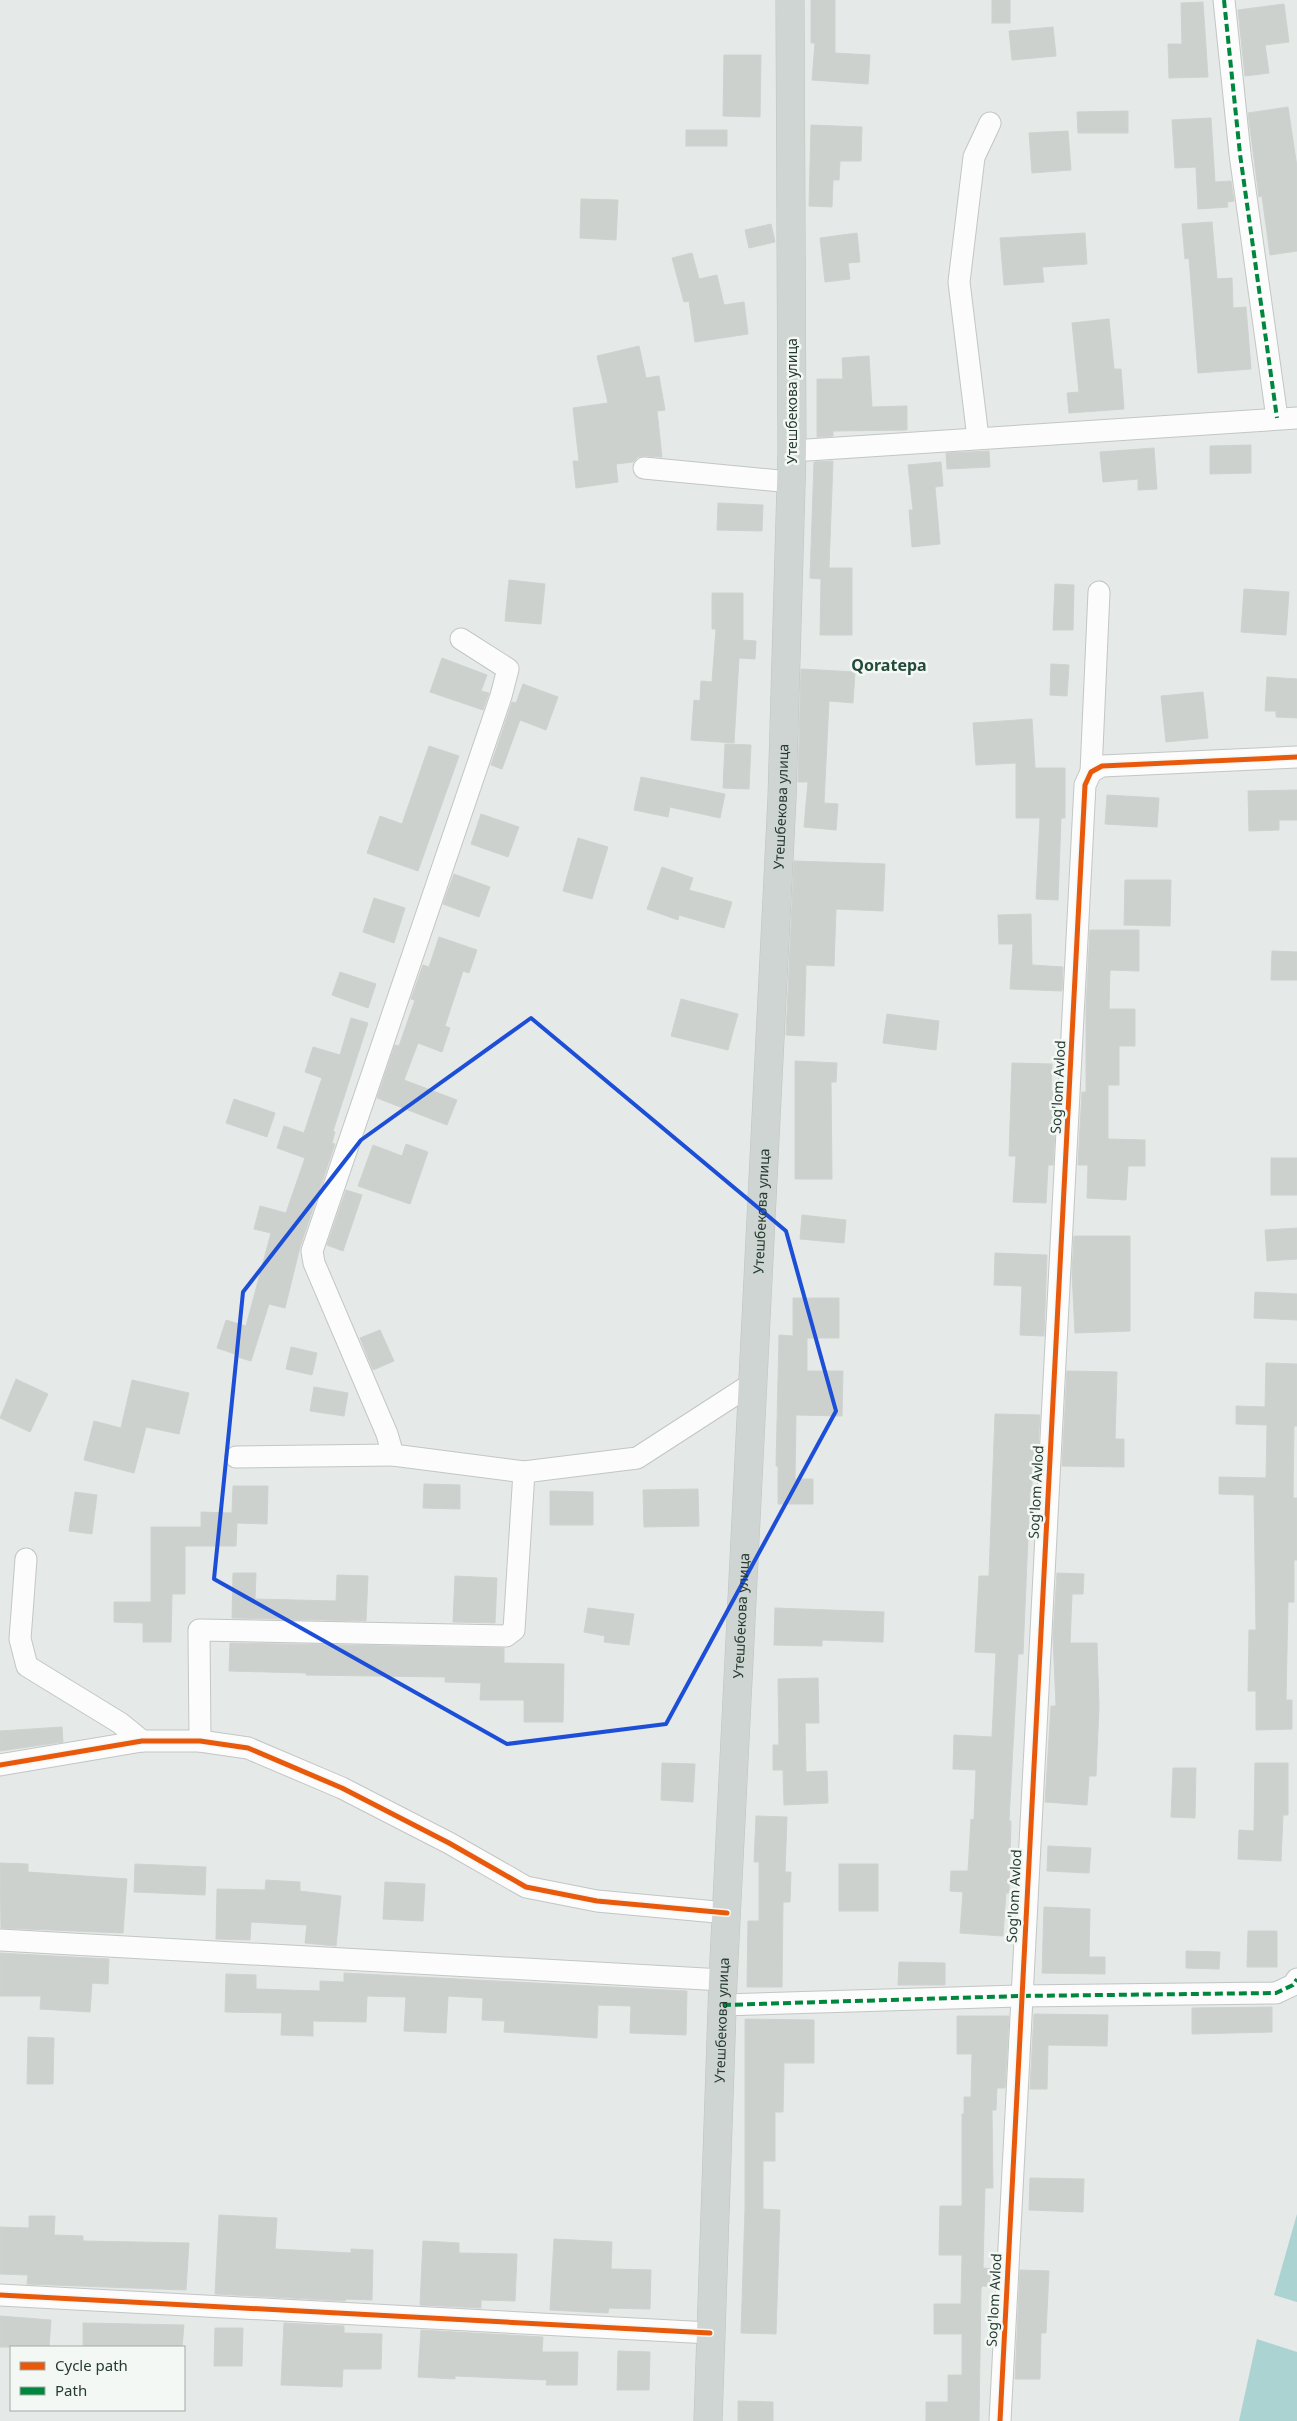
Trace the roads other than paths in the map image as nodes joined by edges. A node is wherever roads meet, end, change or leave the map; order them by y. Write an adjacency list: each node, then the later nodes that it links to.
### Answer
1 (790, 0): 6 (main road, Утешбекова улица)
2 (1224, 0): 4 (street)
3 (990, 123): 5 (street)
4 (1287, 418): 5 (street)
5 (978, 438): 6 (street)
6 (792, 451): 8 (main road, Утешбекова улица)
7 (644, 468): 8 (street)
8 (791, 482): 13 (main road, Утешбекова улица)
9 (1099, 592): 12 (street, Sog'lom Avlod)
10 (461, 639): 14 (street)
11 (1297, 757): 12 (street)
12 (1090, 772): 25 (street, Sog'lom Avlod)
13 (753, 1383): 16 (street); 21 (main road, Утешбекова улица)
14 (393, 1455): 15 (street); 16 (street)
15 (236, 1457)
16 (524, 1472): 19 (street)
17 (26, 1559): 18 (street)
18 (142, 1741): 19 (street); 20 (street)
19 (200, 1741): 21 (street)
20 (0, 1765)
21 (727, 1913): 24 (main road, Утешбекова улица)
22 (0, 1940): 24 (street)
23 (1297, 1979): 25 (street)
24 (723, 1992): 25 (street); 27 (main road, Утешбекова улица)
25 (1020, 1996): 29 (street, Sog'lom Avlod)
26 (0, 2295): 27 (street)
27 (710, 2333): 28 (main road, Утешбекова улица)
28 (708, 2421)
29 (1000, 2421)

